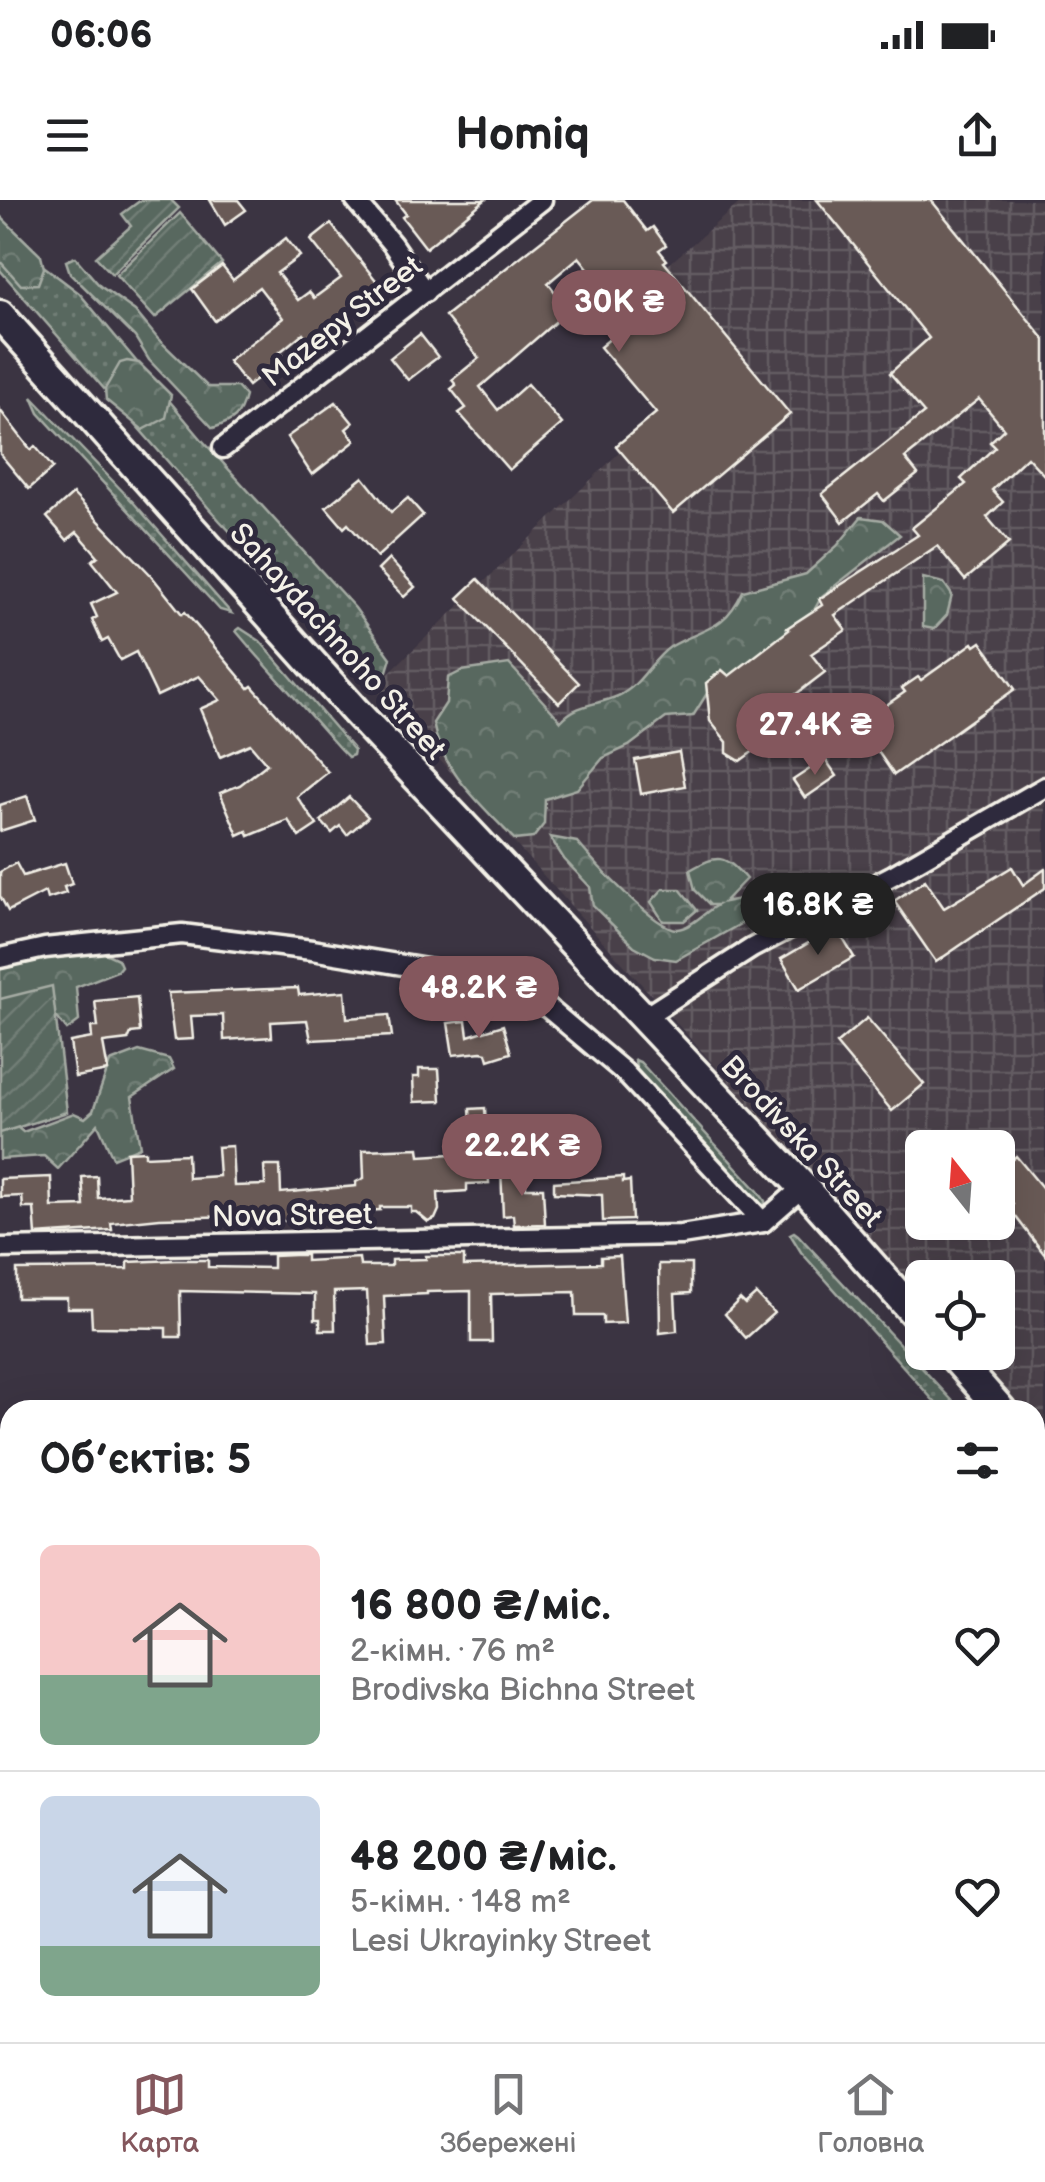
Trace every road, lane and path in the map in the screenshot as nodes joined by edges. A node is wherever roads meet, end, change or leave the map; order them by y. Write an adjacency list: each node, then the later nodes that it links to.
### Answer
1 (356, 200): 3 (street)
2 (542, 200): 3 (street, Mazepy Street)
3 (425, 292): 5 (street, Mazepy Street)
4 (0, 315): 8 (main road, Sahaydachnoho Street)
5 (223, 448)
6 (1045, 787): 8 (street)
7 (0, 958): 10 (street)
8 (638, 1012): 9 (main road, Brodivska Street)
9 (802, 1187): 10 (street); 12 (main road, Brodivska Street)
10 (763, 1222): 11 (street, Nova Street)
11 (0, 1248)
12 (905, 1303)
13 (966, 1370): 14 (main road)
14 (992, 1400)

